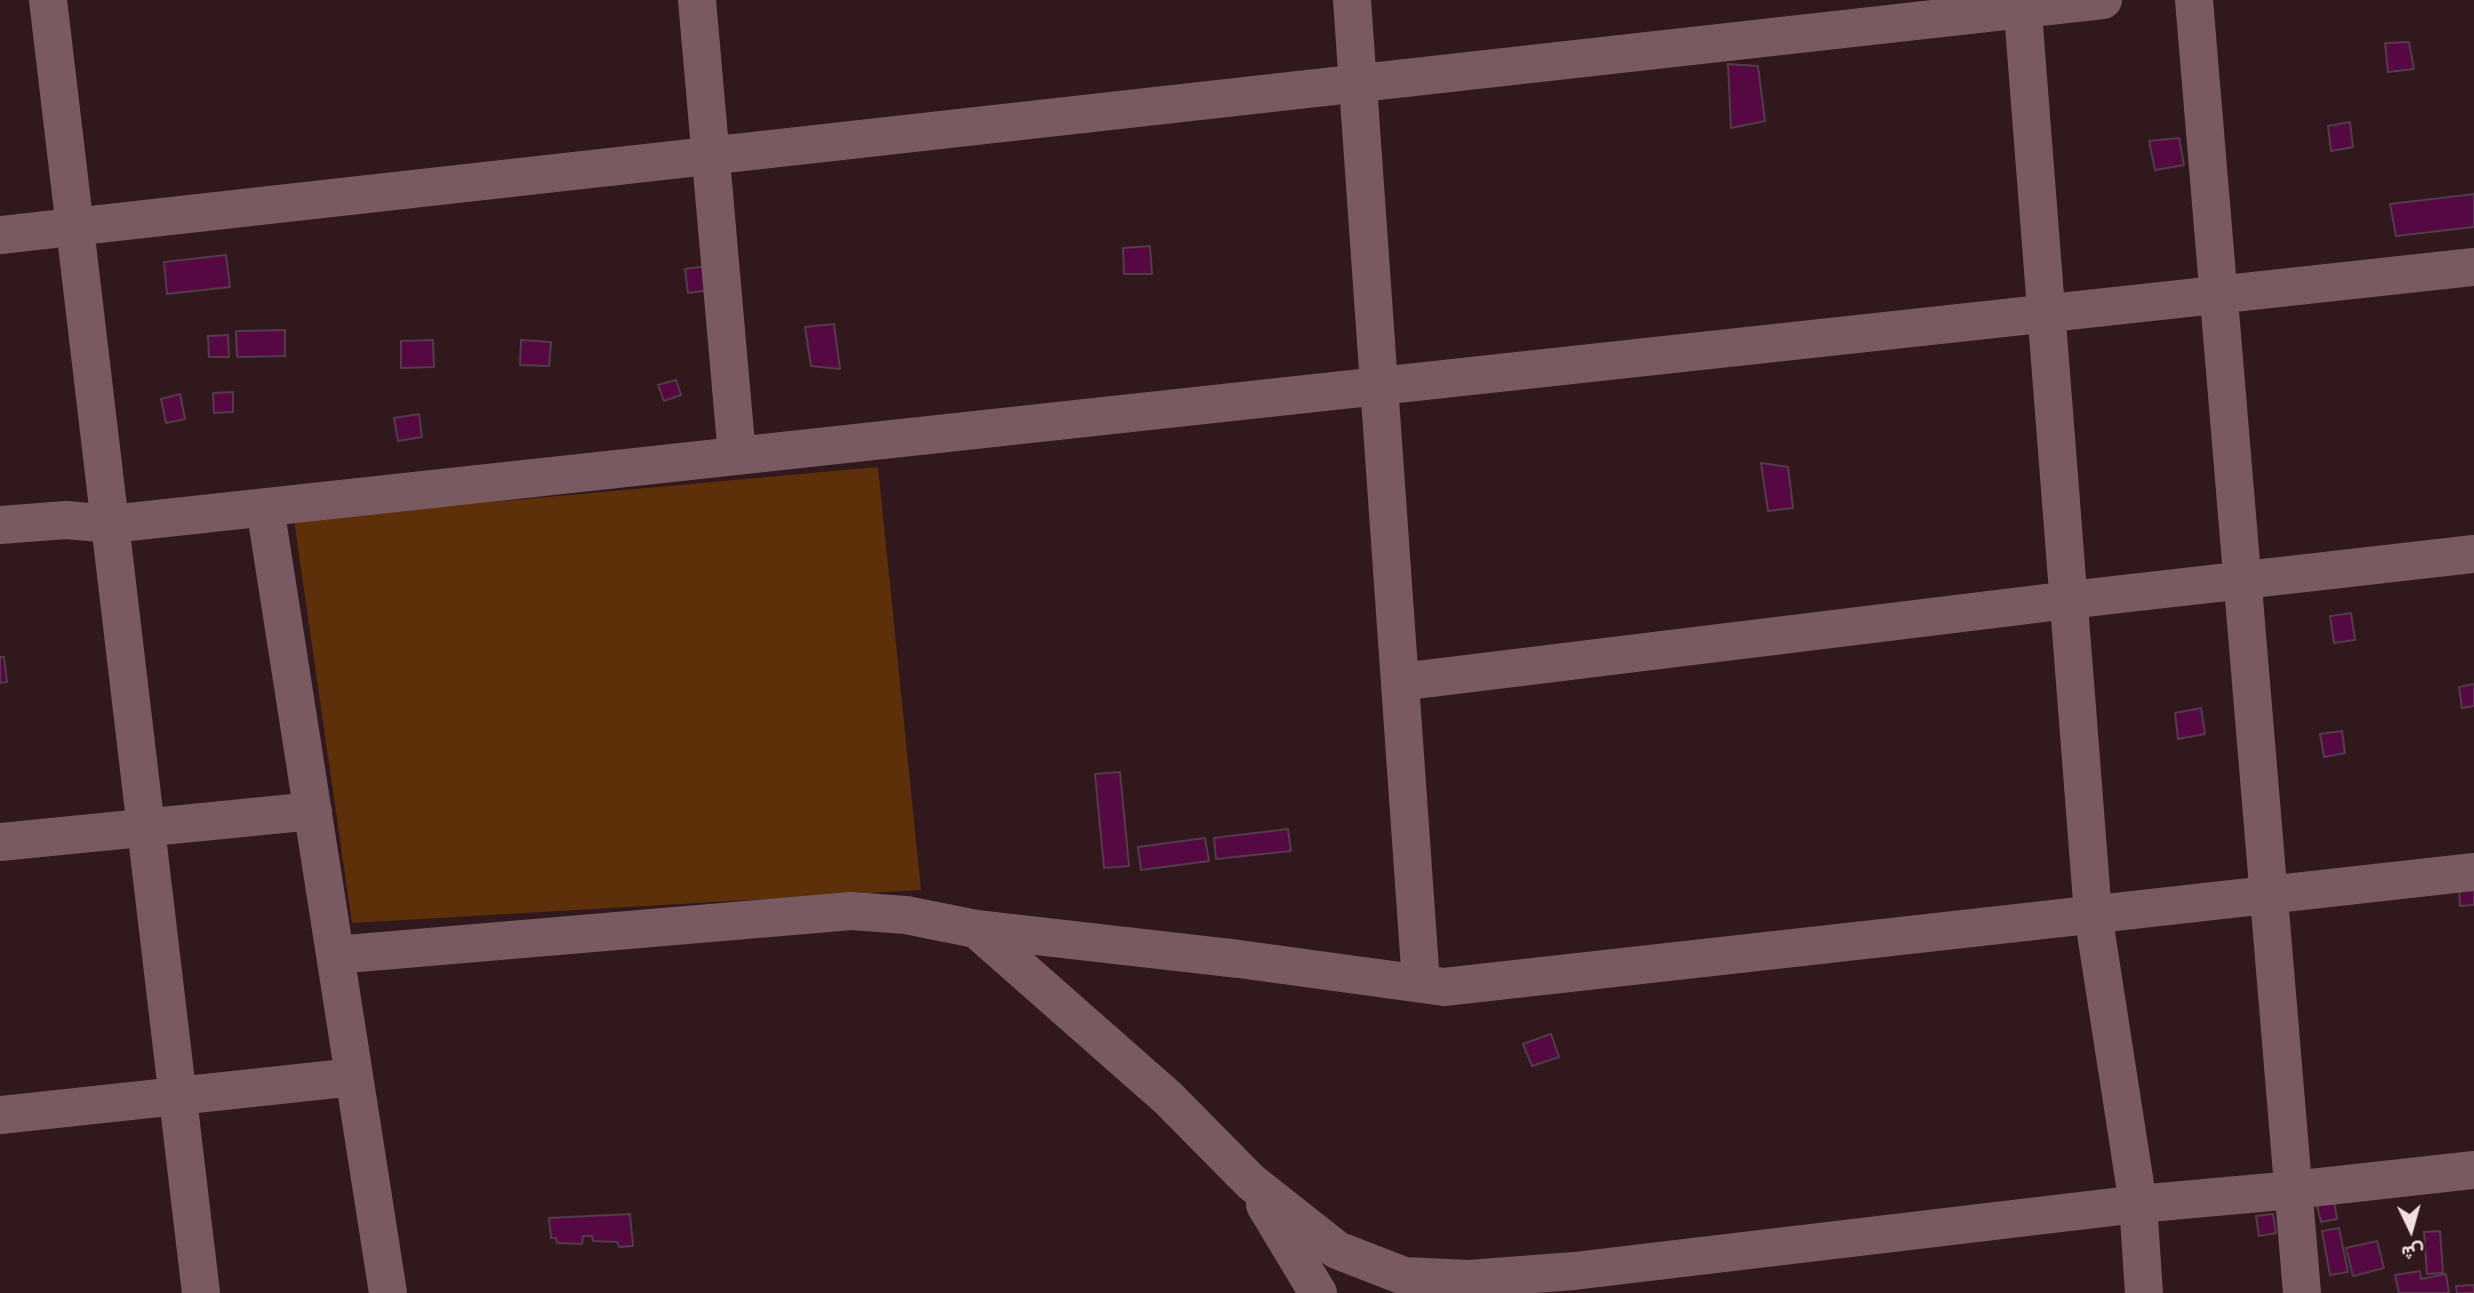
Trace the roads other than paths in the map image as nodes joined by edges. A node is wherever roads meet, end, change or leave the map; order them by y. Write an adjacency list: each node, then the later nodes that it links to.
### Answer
1 (48, 0): 9 (street)
2 (697, 0): 8 (street)
3 (1352, 0): 7 (street)
4 (2103, 0): 6 (street)
5 (2194, 0): 12 (street)
6 (2022, 5): 7 (street); 13 (street)
7 (1358, 83): 8 (street); 14 (street)
8 (711, 155): 9 (street); 15 (street)
9 (75, 227): 10 (street); 17 (street)
10 (0, 235)
11 (2474, 267): 12 (street)
12 (2219, 295): 13 (street); 20 (street)
13 (2046, 313): 14 (street); 21 (street)
14 (1379, 386): 15 (street); 22 (street)
15 (737, 456): 16 (street)
16 (265, 507): 17 (street); 23 (street)
17 (111, 524): 18 (street); 24 (street)
18 (0, 525)
19 (2474, 554): 20 (street)
20 (2243, 580): 21 (street); 27 (street)
21 (2069, 600): 22 (street); 28 (street)
22 (1399, 682): 31 (street)
23 (313, 811): 24 (street); 30 (street)
24 (146, 827): 25 (street); 33 (street)
25 (0, 842)
26 (2474, 872): 27 (street)
27 (2269, 895): 28 (street); 37 (street)
28 (2093, 914): 31 (street); 38 (street)
29 (976, 929): 30 (street); 31 (street); 36 (street)
30 (335, 955): 32 (street)
31 (1421, 983)
32 (354, 1077): 33 (street); 40 (street)
33 (178, 1096): 34 (street); 39 (street)
34 (0, 1115)
35 (2474, 1170): 37 (street)
36 (1251, 1182): 38 (street); 41 (street)
37 (2293, 1190): 38 (street); 43 (street)
38 (2138, 1204): 42 (street)
39 (201, 1293)
40 (388, 1293)
41 (1318, 1293)
42 (2144, 1293)
43 (2302, 1293)

